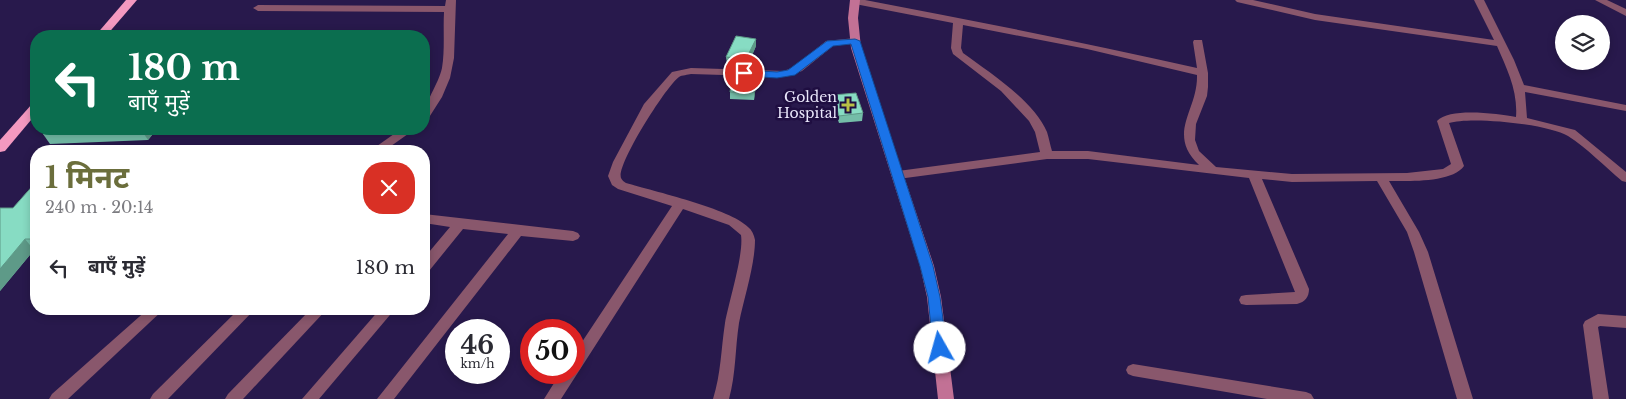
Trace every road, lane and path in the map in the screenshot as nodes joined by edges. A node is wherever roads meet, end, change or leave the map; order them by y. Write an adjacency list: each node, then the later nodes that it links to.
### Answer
1 (132, 0): 10 (highway)
2 (855, 0): 9 (street); 11 (main road)
3 (1240, 0): 13 (street)
4 (1479, 0): 13 (street)
5 (1600, 0): 8 (street)
6 (450, 4): 7 (street); 16 (street)
7 (258, 8)
8 (1626, 13)
9 (958, 20): 14 (street); 23 (street)
10 (105, 30)
11 (855, 41): 25 (main road); 29 (street)
12 (1198, 42): 14 (street)
13 (1501, 44): 15 (street)
14 (1203, 73): 24 (street)
15 (1520, 88): 17 (street); 19 (street)
16 (430, 107)
17 (1626, 108)
18 (30, 115): 22 (highway)
19 (1522, 120): 27 (street); 28 (street)
20 (400, 135): 21 (street)
21 (385, 145)
22 (0, 148)
23 (1046, 154): 24 (street); 25 (street)
24 (1213, 171): 26 (street)
25 (898, 175): 51 (main road)
26 (1254, 175): 27 (street); 35 (street)
27 (1380, 178): 53 (street)
28 (1626, 178)
29 (680, 204): 41 (street); 50 (street)
30 (430, 220): 31 (street)
31 (460, 224): 32 (street); 34 (street)
32 (518, 231): 33 (street); 48 (street)
33 (573, 236)
34 (430, 260)
35 (1246, 300)
36 (150, 315): 44 (street)
37 (242, 315): 45 (street)
38 (314, 315): 46 (street)
39 (383, 315): 47 (street)
40 (1626, 322): 54 (street)
41 (585, 349)
42 (1133, 370): 52 (street)
43 (562, 384): 49 (street)
44 (56, 399)
45 (158, 399)
46 (233, 399)
47 (310, 399)
48 (385, 399)
49 (552, 399)
50 (721, 399)
51 (946, 399)
52 (1306, 399)
53 (1465, 399)
54 (1601, 399)

